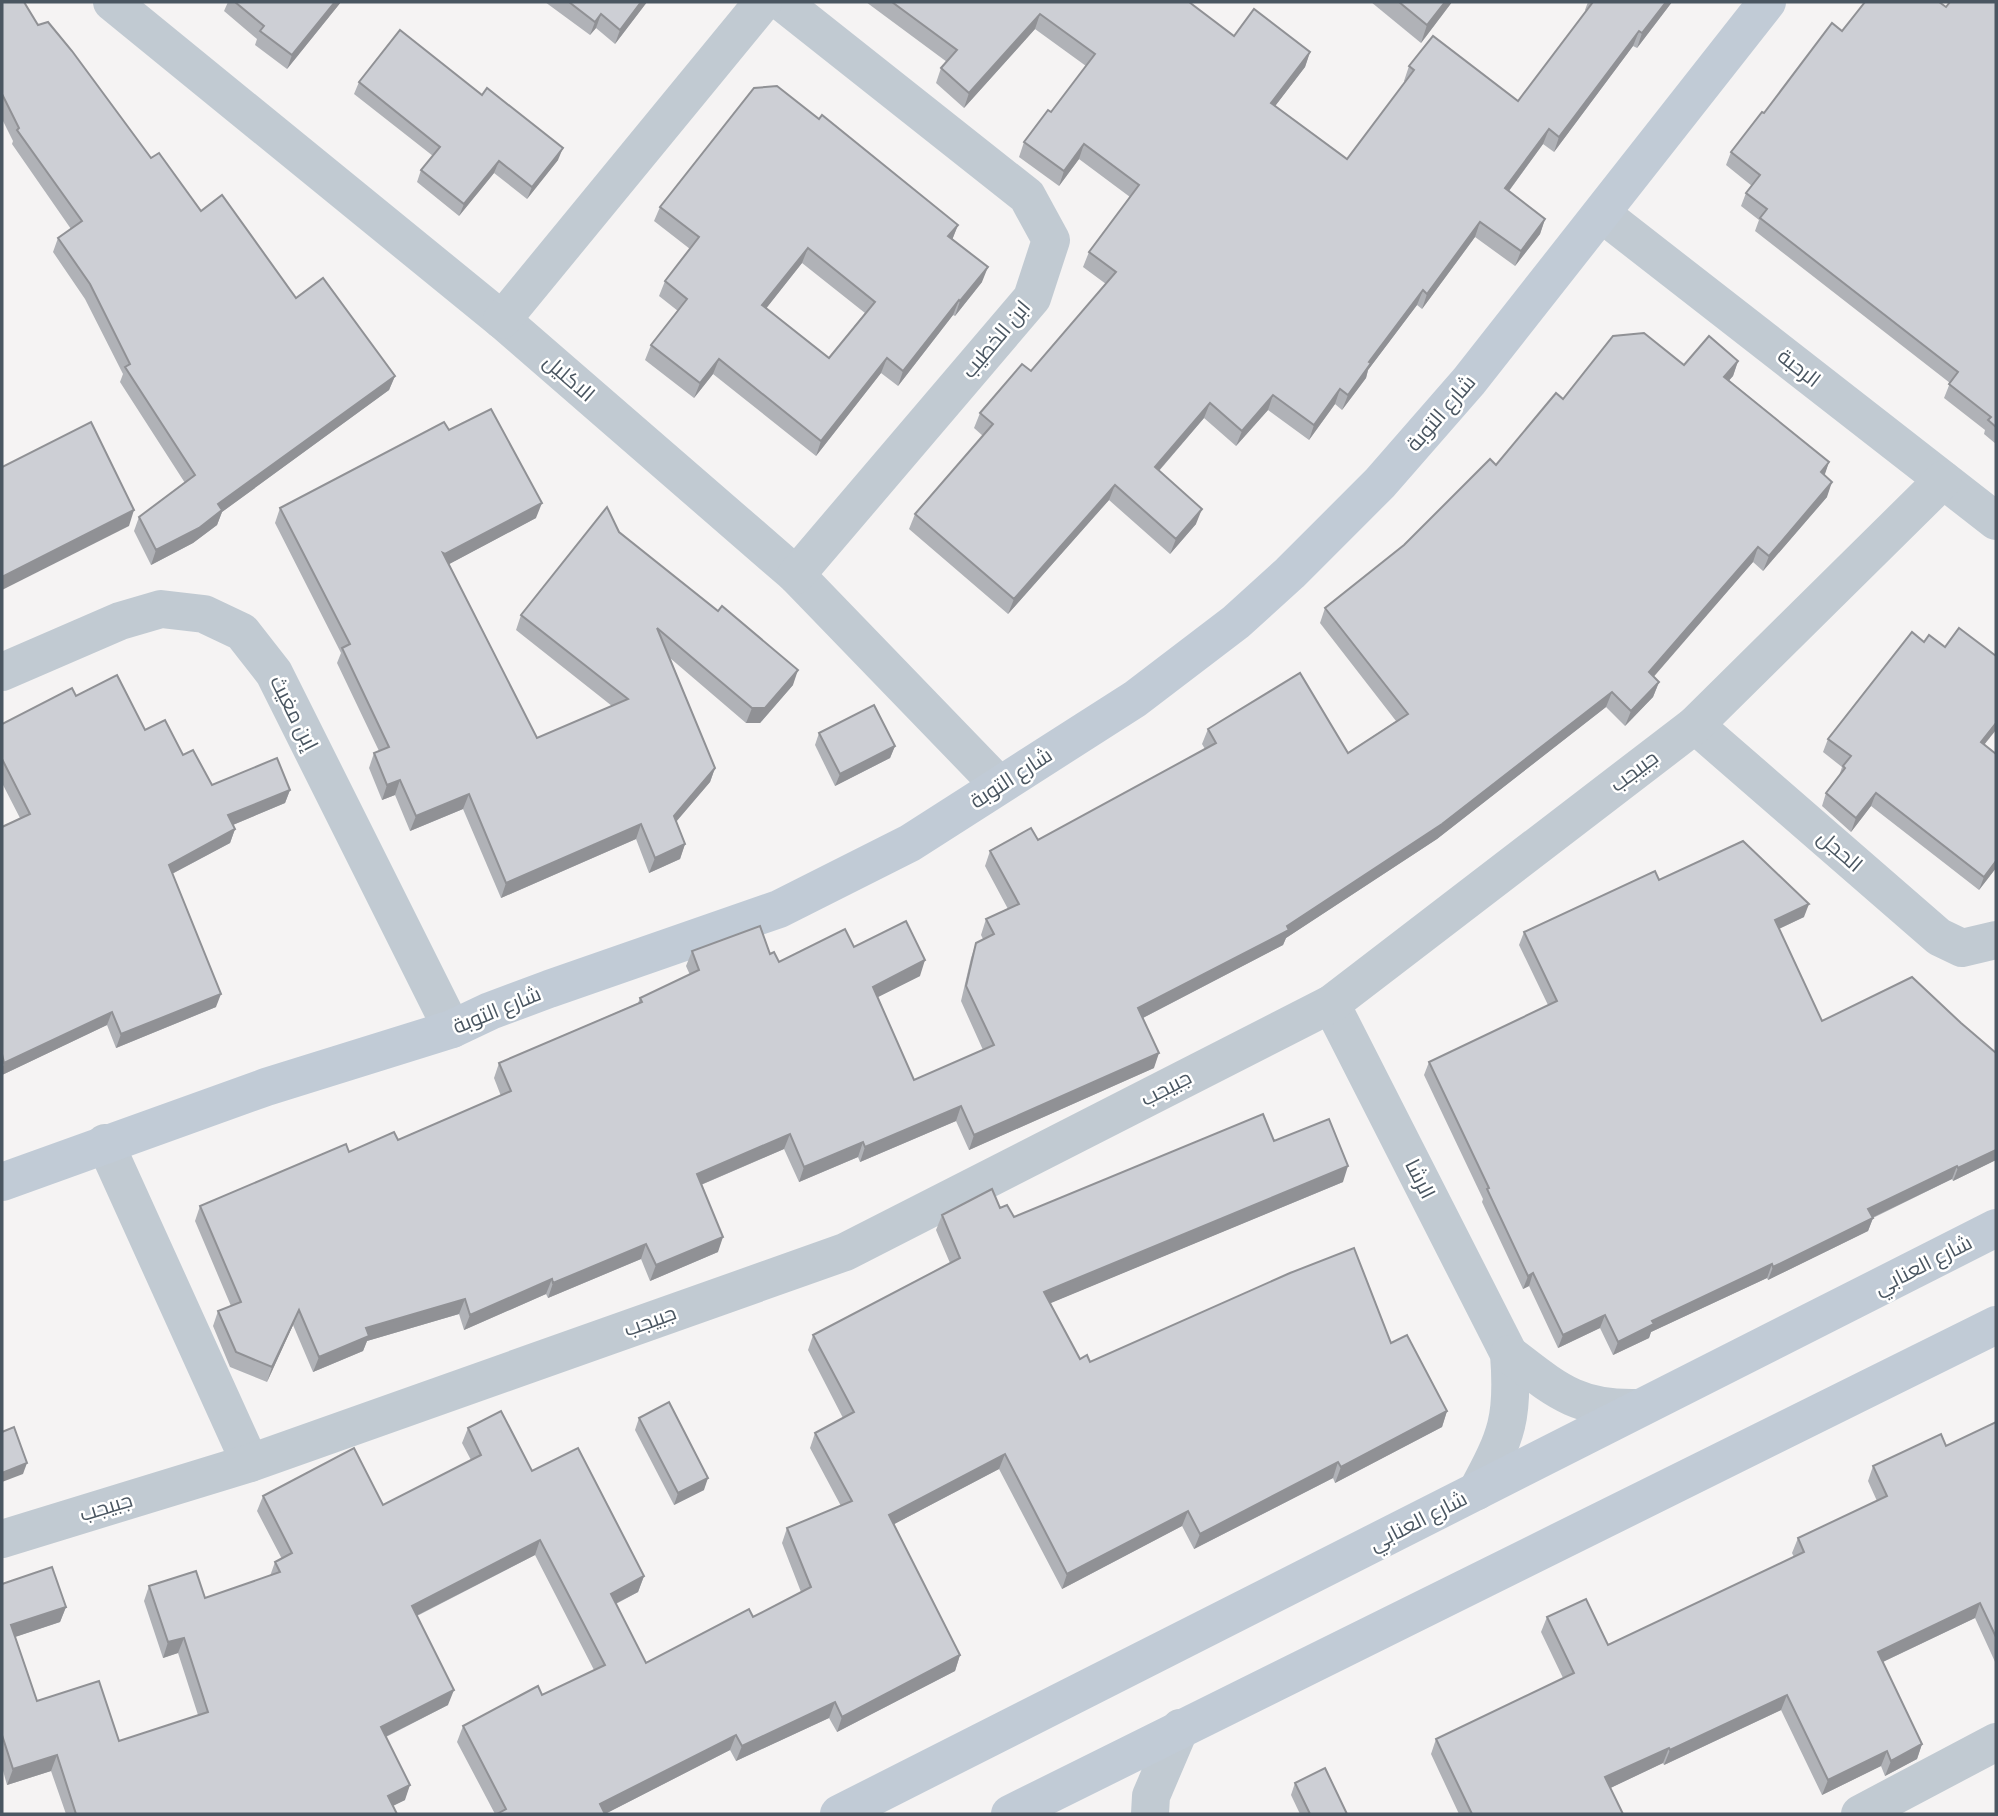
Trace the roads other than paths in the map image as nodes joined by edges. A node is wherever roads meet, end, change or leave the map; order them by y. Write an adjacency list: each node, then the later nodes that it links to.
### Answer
1 (112, 2): 6 (street, الاكليل)
2 (763, 2): 6 (street)
3 (782, 2): 9 (street, ابن الخطيب)
4 (1767, 2): 5 (street, شارع التوبة)
5 (1602, 214): 7 (street, الرحبة); 12 (street, شارع التوبة)
6 (502, 320): 9 (street, الاكليل)
7 (1943, 480): 8 (street, الرحبة); 11 (street, جبيجب)
8 (1996, 521)
9 (796, 575): 12 (street, الاكليل)
10 (2, 672): 15 (street, إبن مغيث)
11 (1695, 725): 13 (street, الحجل); 14 (street, جبيجب)
12 (999, 785): 15 (street, شارع التوبة)
13 (1996, 940)
14 (1331, 1004): 20 (street, الرشا); 22 (street, جبيجب)
15 (452, 1029): 16 (street, شارع التوبة)
16 (105, 1143): 17 (street, شارع التوبة); 22 (street)
17 (2, 1182)
18 (1996, 1228): 21 (street, شارع العنابي)
19 (1996, 1325): 25 (street)
20 (1509, 1354): 21 (street, الرشا); 23 (street, الرشا)
21 (1639, 1408): 23 (street, شارع العنابي)
22 (250, 1463): 24 (street, جبيجب)
23 (1477, 1491): 27 (street, شارع العنابي)
24 (2, 1539)
25 (1180, 1728): 28 (street); 29 (street)
26 (1996, 1742): 30 (street)
27 (839, 1814)
28 (1010, 1814)
29 (1150, 1814)
30 (1860, 1814)

